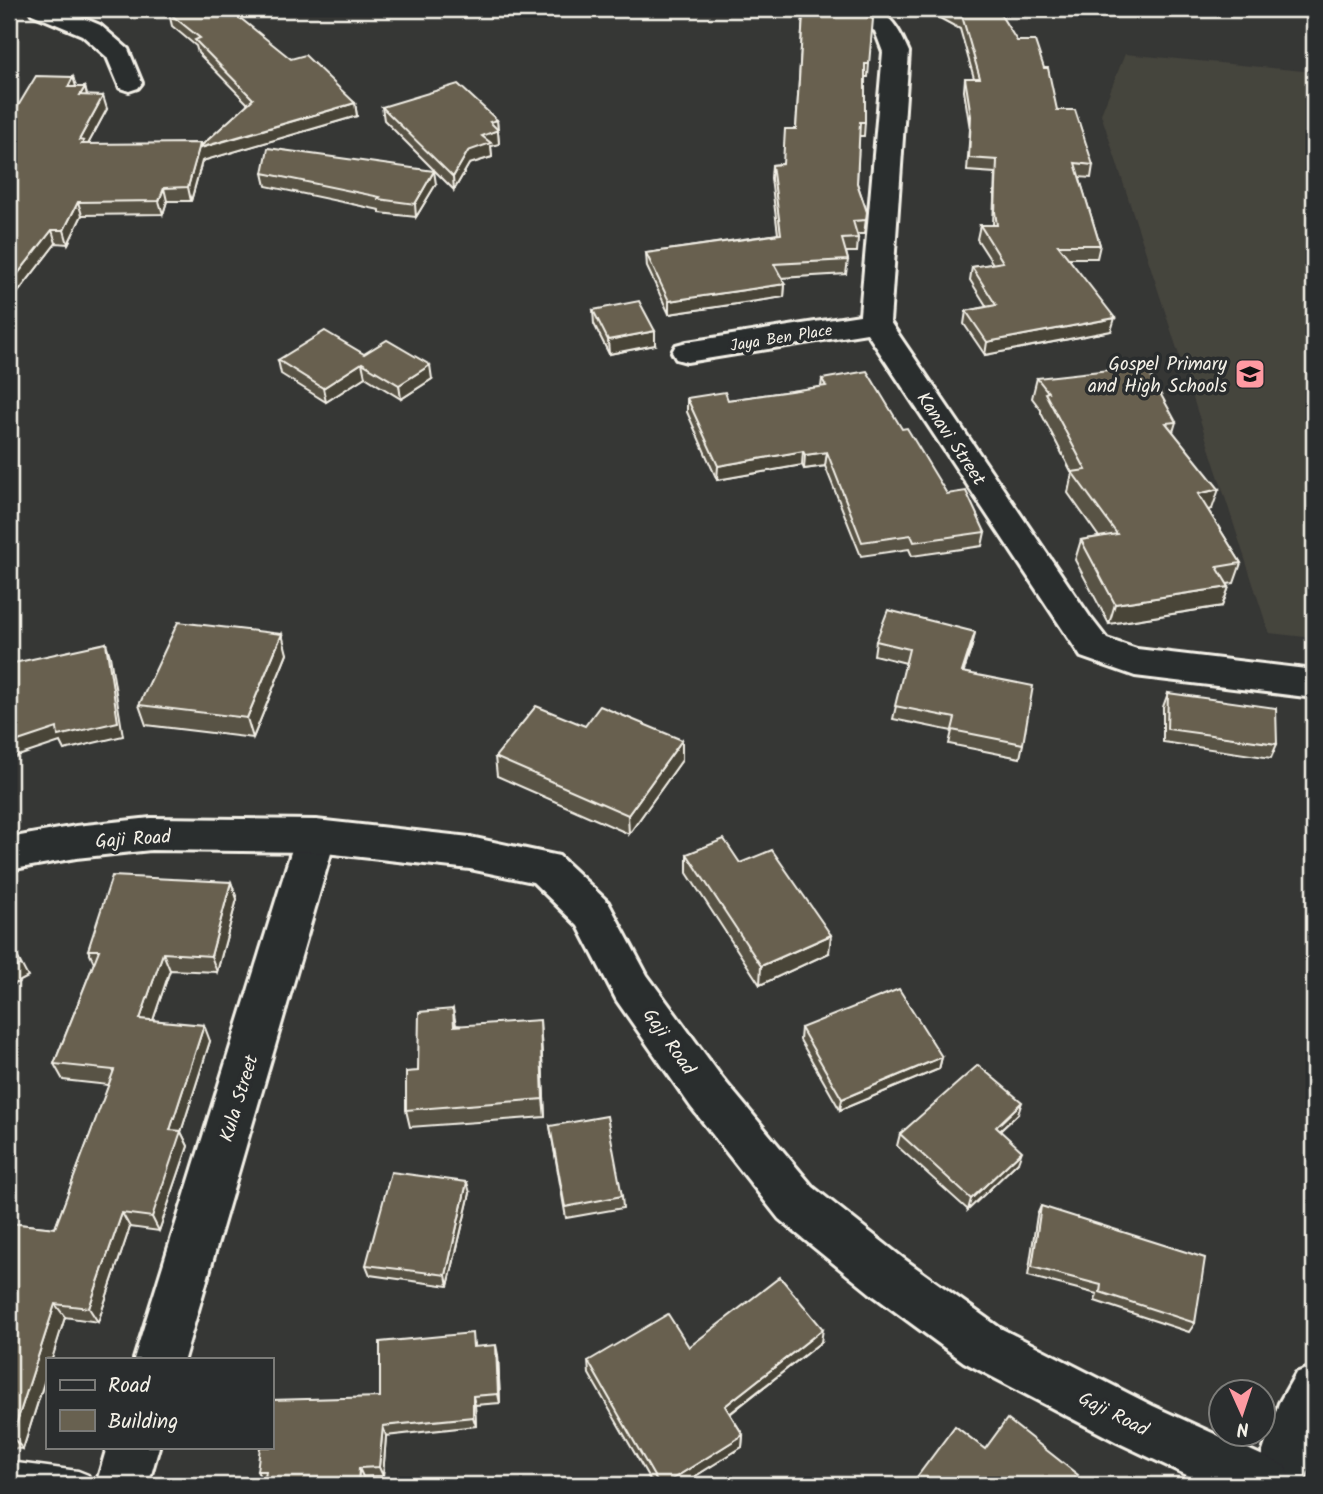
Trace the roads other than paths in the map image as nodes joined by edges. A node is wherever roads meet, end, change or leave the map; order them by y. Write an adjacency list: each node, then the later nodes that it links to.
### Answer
1 (41, 9): 3 (street)
2 (851, 9): 4 (street)
3 (129, 83)
4 (875, 322): 5 (street, Jaya Ben Place); 6 (street, Kanavi Street)
5 (687, 352)
6 (1314, 684)
7 (316, 836): 8 (street, Gaji Road); 9 (street, Kula Street); 15 (street, Gaji Road)
8 (9, 854)
9 (159, 1358)
10 (1314, 1391): 16 (street)
11 (133, 1448): 14 (street)
12 (9, 1476): 13 (lane)
13 (78, 1485)
14 (122, 1485)
15 (1266, 1485)
16 (1278, 1485)

